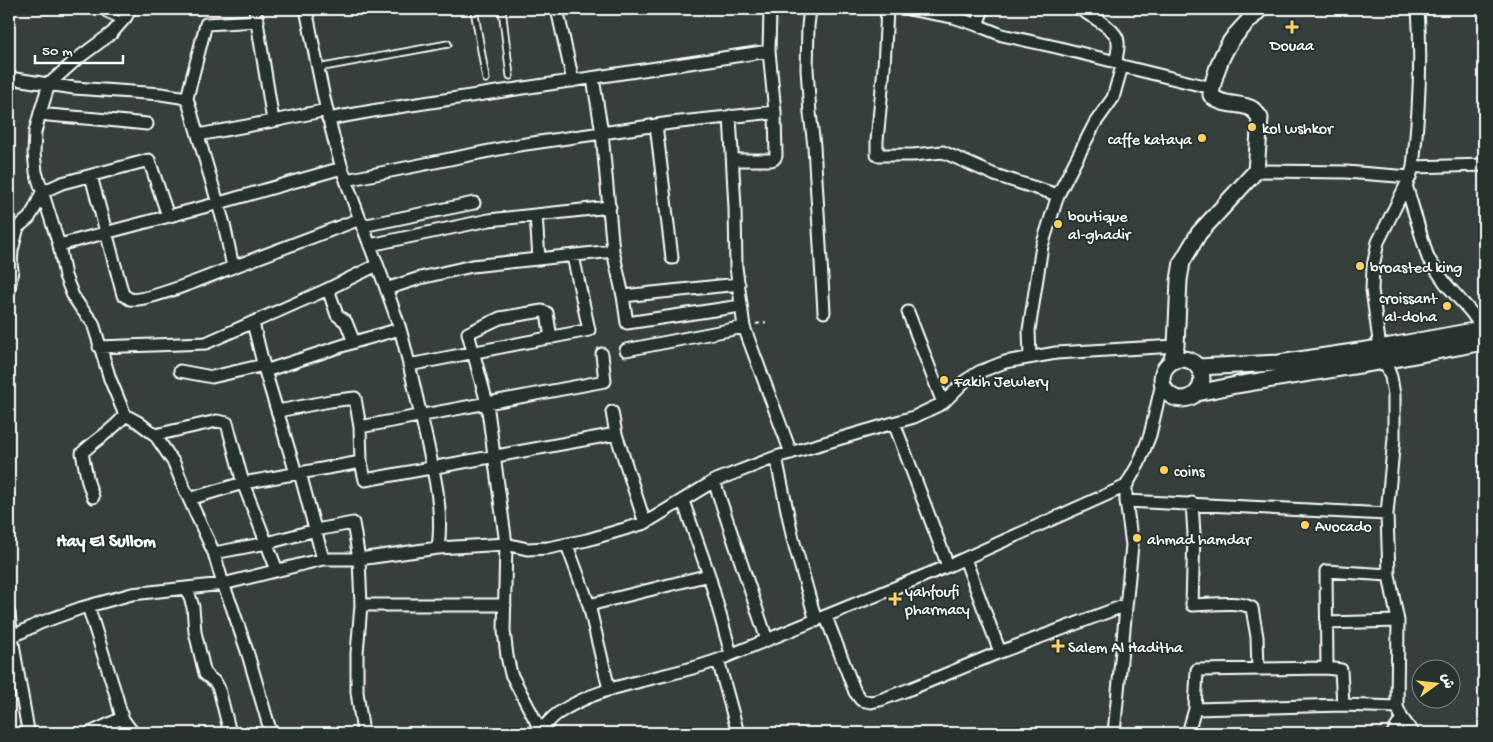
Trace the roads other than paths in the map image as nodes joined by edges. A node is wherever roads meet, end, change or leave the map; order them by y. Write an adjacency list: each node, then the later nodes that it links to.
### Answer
1 (104, 9): 16 (lane)
2 (130, 9): 16 (street)
3 (256, 9): 17 (street)
4 (306, 9): 22 (street)
5 (474, 9): 26 (lane)
6 (502, 9): 23 (lane)
7 (557, 9): 27 (street)
8 (770, 9): 20 (street)
9 (810, 9): 71 (street)
10 (887, 9): 48 (street)
11 (909, 9): 18 (street)
12 (983, 9): 18 (street)
13 (1080, 9): 21 (street)
14 (1260, 9): 29 (street)
15 (1418, 9): 45 (street)
16 (122, 21): 28 (street)
17 (258, 21): 30 (street); 35 (street)
18 (977, 25): 21 (street)
19 (448, 44): 22 (lane)
20 (769, 51): 25 (street); 31 (street)
21 (1119, 64): 29 (street); 48 (street)
22 (318, 68): 33 (street)
23 (510, 76)
24 (9, 78): 28 (street)
25 (594, 78): 27 (street); 38 (street)
26 (486, 79)
27 (573, 81): 33 (street)
28 (49, 84): 30 (street); 32 (street)
29 (1212, 88): 43 (street)
30 (187, 98): 39 (street)
31 (775, 112): 34 (street); 40 (street)
32 (40, 113): 36 (street); 47 (street)
33 (328, 115): 35 (street); 42 (street)
34 (730, 116): 37 (street); 40 (street)
35 (273, 121): 39 (street)
36 (147, 124)
37 (656, 125): 38 (street); 60 (street)
38 (602, 133): 46 (street); 51 (street)
39 (198, 135): 49 (street)
40 (733, 160): 65 (street)
41 (1484, 165): 45 (street)
42 (342, 168): 46 (street); 49 (street)
43 (1256, 171): 45 (street); 80 (street)
44 (91, 176): 47 (street); 53 (street); 55 (street)
45 (1410, 176): 75 (street); 85 (street)
46 (346, 180): 54 (street)
47 (42, 192): 56 (street); 62 (street)
48 (1058, 195): 86 (street)
49 (219, 203): 53 (street); 64 (street)
50 (474, 203): 54 (street)
51 (610, 207): 52 (street); 58 (street)
52 (536, 215): 57 (street); 61 (street)
53 (168, 216): 55 (street)
54 (361, 222): 57 (street); 64 (street)
55 (107, 232): 56 (street); 64 (street)
56 (59, 245): 81 (street)
57 (370, 245): 63 (street)
58 (613, 251): 59 (street); 69 (street)
59 (573, 256): 61 (street); 77 (street)
60 (672, 258)
61 (540, 259): 66 (street)
62 (10, 262): 67 (street)
63 (377, 265): 66 (street); 68 (street)
64 (233, 268)
65 (739, 284): 69 (street); 70 (street)
66 (386, 289): 76 (street)
67 (9, 290)
68 (328, 290): 73 (street); 78 (street)
69 (623, 296): 70 (street)
70 (741, 306): 74 (street)
71 (824, 312)
72 (908, 312): 94 (street)
73 (253, 323): 81 (street); 90 (street)
74 (744, 327): 82 (street); 104 (street)
75 (1484, 329): 85 (street)
76 (400, 330): 78 (street); 88 (street)
77 (551, 338): 83 (street); 83 (street)
78 (354, 342): 90 (street)
79 (1484, 342): 85 (street)
80 (1176, 346): 86 (street); 87 (street)
81 (99, 347): 98 (street)
82 (626, 350)
83 (472, 352): 88 (street); 95 (street)
84 (602, 354): 95 (street)
85 (1382, 354): 89 (street); 93 (street); 118 (street)
86 (1030, 357): 94 (street)
87 (1171, 362): 89 (street); 92 (street)
88 (409, 365): 99 (street)
89 (1198, 367): 93 (street)
90 (265, 368): 91 (street); 96 (street)
91 (180, 371)
92 (1162, 383): 93 (street); 112 (street)
93 (1197, 393)
94 (943, 402): 100 (street)
95 (487, 403): 99 (street); 105 (street)
96 (278, 411): 101 (street); 109 (street)
97 (612, 412): 102 (street)
98 (125, 415): 103 (street); 113 (street)
99 (420, 415): 101 (street); 108 (street)
100 (894, 423): 104 (street); 129 (street)
101 (360, 427): 107 (street)
102 (616, 434): 105 (street); 119 (street)
103 (155, 435): 111 (street); 114 (street)
104 (791, 453): 106 (street)
105 (495, 456): 108 (street); 122 (street)
106 (776, 457): 110 (street); 141 (street)
107 (361, 462): 108 (street); 109 (street)
108 (433, 467): 124 (street)
109 (298, 473): 111 (street); 120 (street)
110 (714, 481): 115 (street); 145 (street)
111 (243, 483): 114 (street); 121 (street)
112 (1126, 486): 116 (street); 126 (street)
113 (93, 497)
114 (189, 499): 125 (street)
115 (683, 501): 119 (street); 131 (street)
116 (1126, 501): 117 (street); 138 (street)
117 (1192, 503): 118 (street); 150 (street)
118 (1387, 514): 132 (street)
119 (645, 523): 123 (street)
120 (316, 530): 121 (street); 127 (street); 128 (street)
121 (267, 543): 125 (street); 130 (street)
122 (506, 544): 123 (street); 124 (street); 136 (street)
123 (567, 545): 137 (street)
124 (438, 548): 128 (street)
125 (214, 553): 133 (street)
126 (965, 558): 129 (street); 146 (street)
127 (323, 559): 128 (street); 130 (street)
128 (359, 559): 135 (street)
129 (948, 566): 141 (street)
130 (277, 570): 133 (street)
131 (709, 575): 137 (street); 147 (street)
132 (1389, 575): 142 (street); 143 (street)
133 (223, 584): 134 (street); 162 (street)
134 (187, 588): 139 (street); 161 (street)
135 (360, 605): 136 (street); 163 (street)
136 (504, 605): 158 (street)
137 (588, 605): 151 (street)
138 (1126, 605): 146 (street); 165 (street)
139 (88, 606): 144 (street); 155 (street)
140 (9, 613): 144 (street)
141 (821, 619): 145 (street); 146 (street)
142 (1398, 621): 143 (street); 153 (street)
143 (1326, 623): 149 (street)
144 (10, 638): 157 (street)
145 (766, 640): 147 (street)
146 (1000, 652)
147 (731, 654): 148 (street)
148 (718, 660): 151 (street); 164 (street)
149 (1327, 668): 150 (street); 152 (street)
150 (1258, 669): 154 (street)
151 (610, 689): 158 (street)
152 (1343, 705): 153 (street); 154 (street)
153 (1397, 707): 156 (street)
154 (1195, 709): 166 (street)
155 (122, 718): 159 (street); 160 (street)
156 (1402, 718): 167 (street); 168 (street)
157 (28, 731)
158 (540, 732)
159 (90, 733)
160 (133, 733)
161 (230, 733)
162 (271, 733)
163 (363, 733)
164 (738, 733)
165 (1114, 733)
166 (1188, 733)
167 (1393, 733)
168 (1413, 733)

